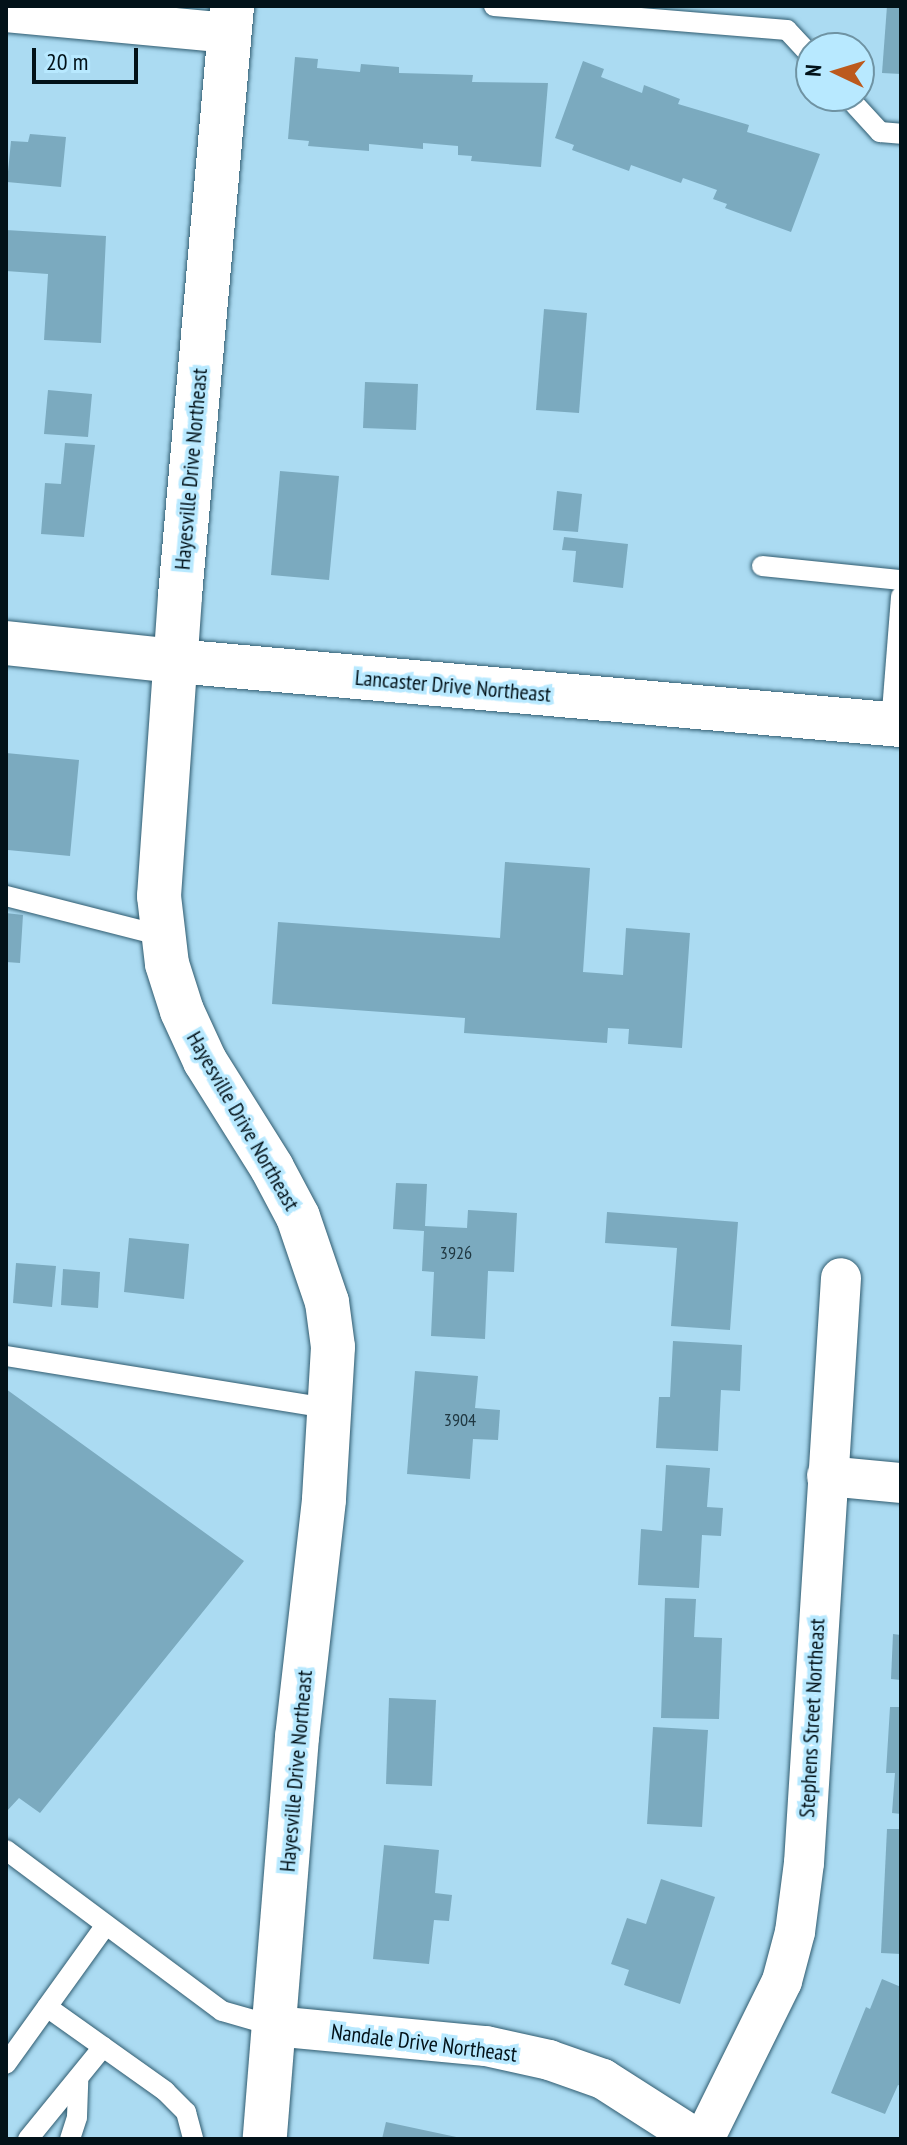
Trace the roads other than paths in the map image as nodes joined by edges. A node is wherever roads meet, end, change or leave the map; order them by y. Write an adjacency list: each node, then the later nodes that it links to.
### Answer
1 (494, 6): 4 (lane)
2 (6, 12): 3 (street)
3 (231, 20): 11 (street, Hayesville Drive Northeast)
4 (795, 39)
5 (862, 112): 6 (lane)
6 (901, 134)
7 (762, 566): 8 (lane)
8 (901, 580)
9 (901, 596): 12 (lane)
10 (6, 643): 11 (street, Lancaster Drive Northeast)
11 (175, 661): 12 (street, Lancaster Drive Northeast); 14 (street, Hayesville Drive Northeast)
12 (896, 724)
13 (6, 896): 14 (lane)
14 (163, 936): 17 (street, Hayesville Drive Northeast)
15 (841, 1278): 18 (street, Stephens Street Northeast)
16 (6, 1356): 17 (lane)
17 (332, 1409): 23 (street, Hayesville Drive Northeast)
18 (827, 1476): 19 (street); 32 (street, Stephens Street Northeast)
19 (901, 1483)
20 (6, 1850): 21 (lane)
21 (106, 1925): 22 (lane); 23 (lane)
22 (47, 2007): 24 (lane); 25 (lane)
23 (274, 2026): 30 (street, Hayesville Drive Northeast); 31 (street, Nandale Drive Northeast)
24 (103, 2047): 26 (lane); 29 (lane)
25 (6, 2064)
26 (78, 2081): 27 (lane); 28 (lane)
27 (28, 2139)
28 (70, 2139)
29 (193, 2139)
30 (265, 2139)
31 (697, 2139)
32 (704, 2139)

